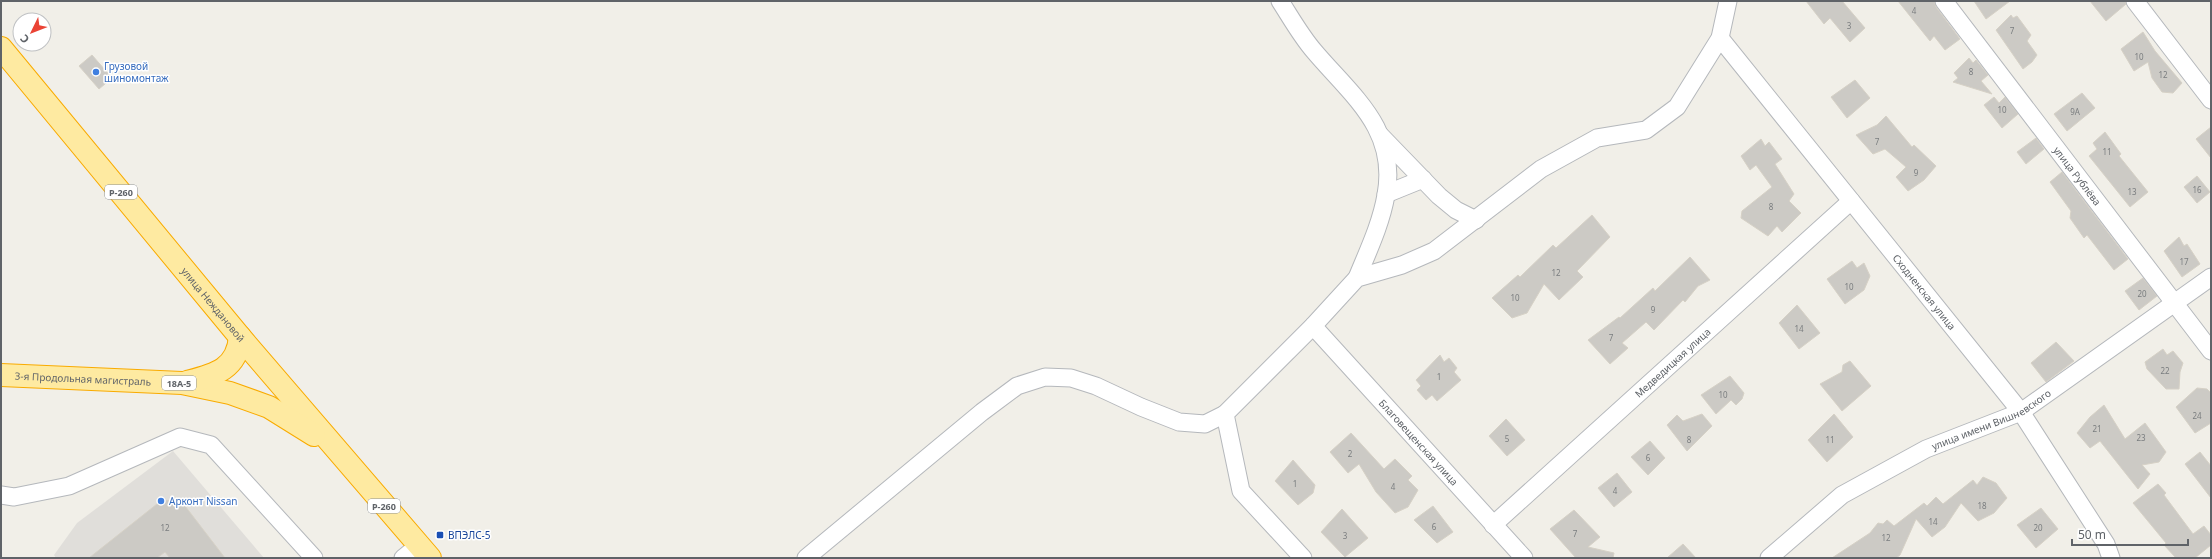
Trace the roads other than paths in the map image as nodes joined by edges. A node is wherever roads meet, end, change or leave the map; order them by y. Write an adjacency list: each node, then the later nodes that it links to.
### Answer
1 (1280, 1): 8 (street)
2 (1728, 1): 5 (street)
3 (1944, 1): 15 (street, улица Рублёва)
4 (2135, 1): 7 (street)
5 (1720, 38): 11 (street, Сходненская улица); 12 (street)
6 (1, 48): 17 (highway, улица Неждановой / Р-260)
7 (2211, 100)
8 (1380, 134): 9 (street); 10 (street)
9 (1423, 179): 10 (street); 12 (street)
10 (1386, 194): 14 (street)
11 (1851, 201): 21 (street, Сходненская улица); 25 (street, Медведицкая улица)
12 (1476, 220): 14 (street)
13 (2211, 277): 15 (street, улица имени Вишневского)
14 (1357, 278): 16 (street)
15 (2175, 302): 18 (street, улица Рублёва); 21 (street, улица имени Вишневского)
16 (1313, 326): 22 (street); 25 (street, Благовещенская улица)
17 (240, 337): 20 (highway); 23 (highway, улица Неждановой / Р-260)
18 (2211, 351)
19 (1, 375): 20 (highway, 3-я Продольная магистраль / 18А-5)
20 (182, 383): 23 (highway, 3-я Продольная магистраль / 18А-5)
21 (2021, 412): 31 (street, улица имени Вишневского); 32 (street, Сходненская улица)
22 (1225, 414): 28 (street); 29 (street)
23 (339, 454): 26 (highway, улица Неждановой / Р-260)
24 (1, 495): 27 (street)
25 (1493, 525): 30 (street, Благовещенская улица)
26 (417, 554)
27 (314, 558)
28 (806, 558)
29 (1303, 558)
30 (1524, 558)
31 (1769, 558)
32 (2111, 558)

